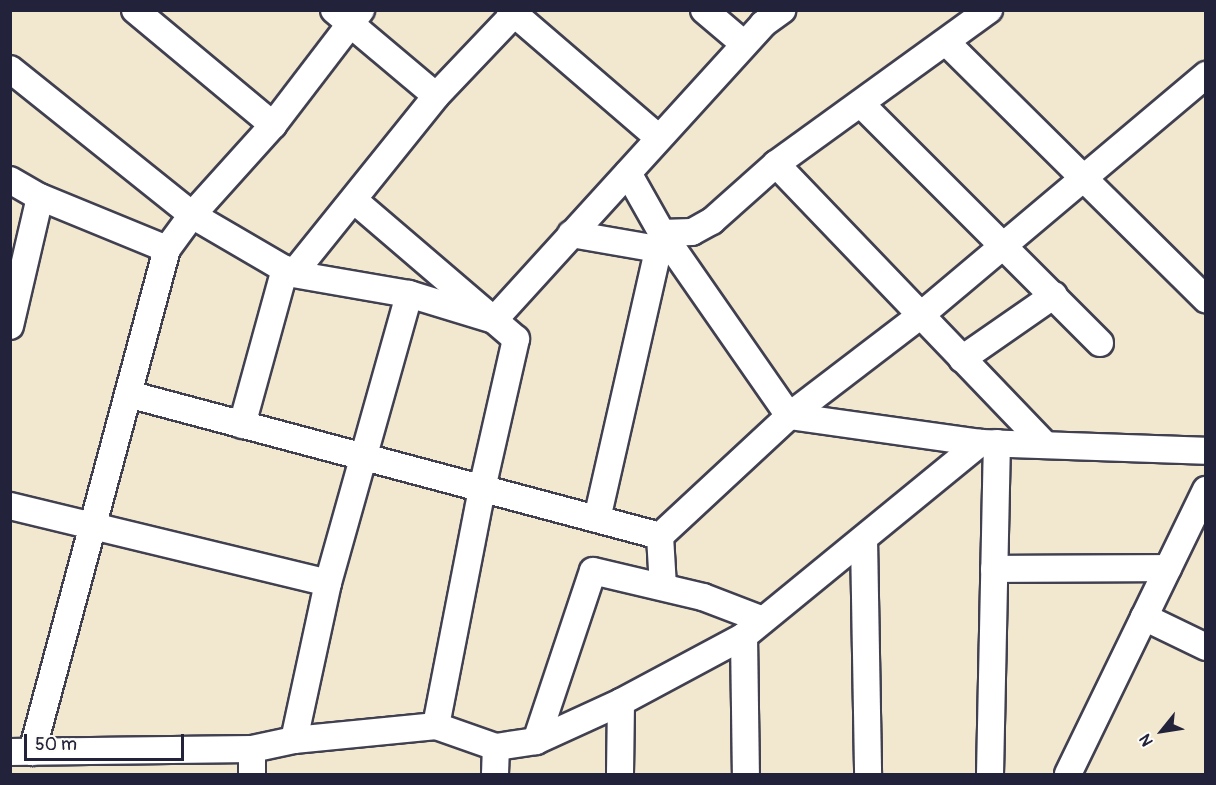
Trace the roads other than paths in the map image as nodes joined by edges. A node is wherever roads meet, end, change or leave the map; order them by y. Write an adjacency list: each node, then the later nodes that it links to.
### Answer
1 (135, 10): 13 (street)
2 (704, 10): 8 (street)
3 (989, 10): 7 (street)
4 (514, 12): 11 (street); 14 (street)
5 (348, 14): 11 (street); 13 (street)
6 (767, 15): 8 (street)
7 (946, 42): 12 (street); 17 (street)
8 (744, 44): 14 (street)
9 (10, 69): 21 (street)
10 (1206, 75): 17 (street)
11 (436, 96): 20 (street)
12 (861, 104): 15 (street); 24 (street)
13 (273, 125): 21 (street)
14 (659, 138): 16 (street)
15 (776, 164): 23 (street); 30 (street)
16 (628, 173): 22 (street); 23 (street)
17 (1083, 178): 24 (street); 29 (street)
18 (10, 180): 19 (street)
19 (40, 196): 25 (street); 32 (street)
20 (355, 201): 26 (street); 31 (street)
21 (192, 215): 25 (street); 26 (street)
22 (572, 234): 23 (street); 31 (street)
23 (660, 241): 36 (street); 45 (street)
24 (1004, 246): 28 (street); 30 (street)
25 (167, 249): 35 (street)
26 (289, 272): 27 (street); 37 (street)
27 (409, 294): 31 (street); 41 (street)
28 (1054, 295): 33 (street); 34 (street)
29 (1206, 299)
30 (921, 315): 34 (street); 36 (street)
31 (494, 320): 42 (street)
32 (10, 326)
33 (1100, 343)
34 (962, 359): 39 (street)
35 (128, 394): 37 (street); 46 (street)
36 (789, 416): 38 (street); 47 (street)
37 (242, 425): 41 (street)
38 (988, 443): 39 (street); 48 (street); 50 (street)
39 (1045, 445): 40 (street)
40 (1206, 451)
41 (364, 457): 42 (street); 51 (street)
42 (482, 489): 45 (street); 57 (street)
43 (1206, 490): 49 (street)
44 (10, 506): 46 (street)
45 (597, 519): 47 (street)
46 (93, 526): 51 (street); 62 (street)
47 (660, 536): 52 (street)
48 (864, 539): 54 (street); 67 (street)
49 (1168, 568): 50 (street); 53 (street)
50 (994, 569): 68 (street)
51 (328, 583): 58 (street)
52 (663, 587): 54 (street); 59 (street)
53 (1144, 616): 55 (street); 69 (street)
54 (754, 628): 56 (street); 66 (street)
55 (1206, 647)
56 (621, 702): 59 (street); 65 (street)
57 (435, 726): 58 (street); 60 (street)
58 (294, 740): 61 (street)
59 (536, 741): 60 (street)
60 (496, 747): 64 (street)
61 (252, 749): 62 (street); 63 (street)
62 (21, 752)
63 (252, 774)
64 (495, 774)
65 (620, 774)
66 (746, 774)
67 (868, 774)
68 (990, 774)
69 (1068, 774)

